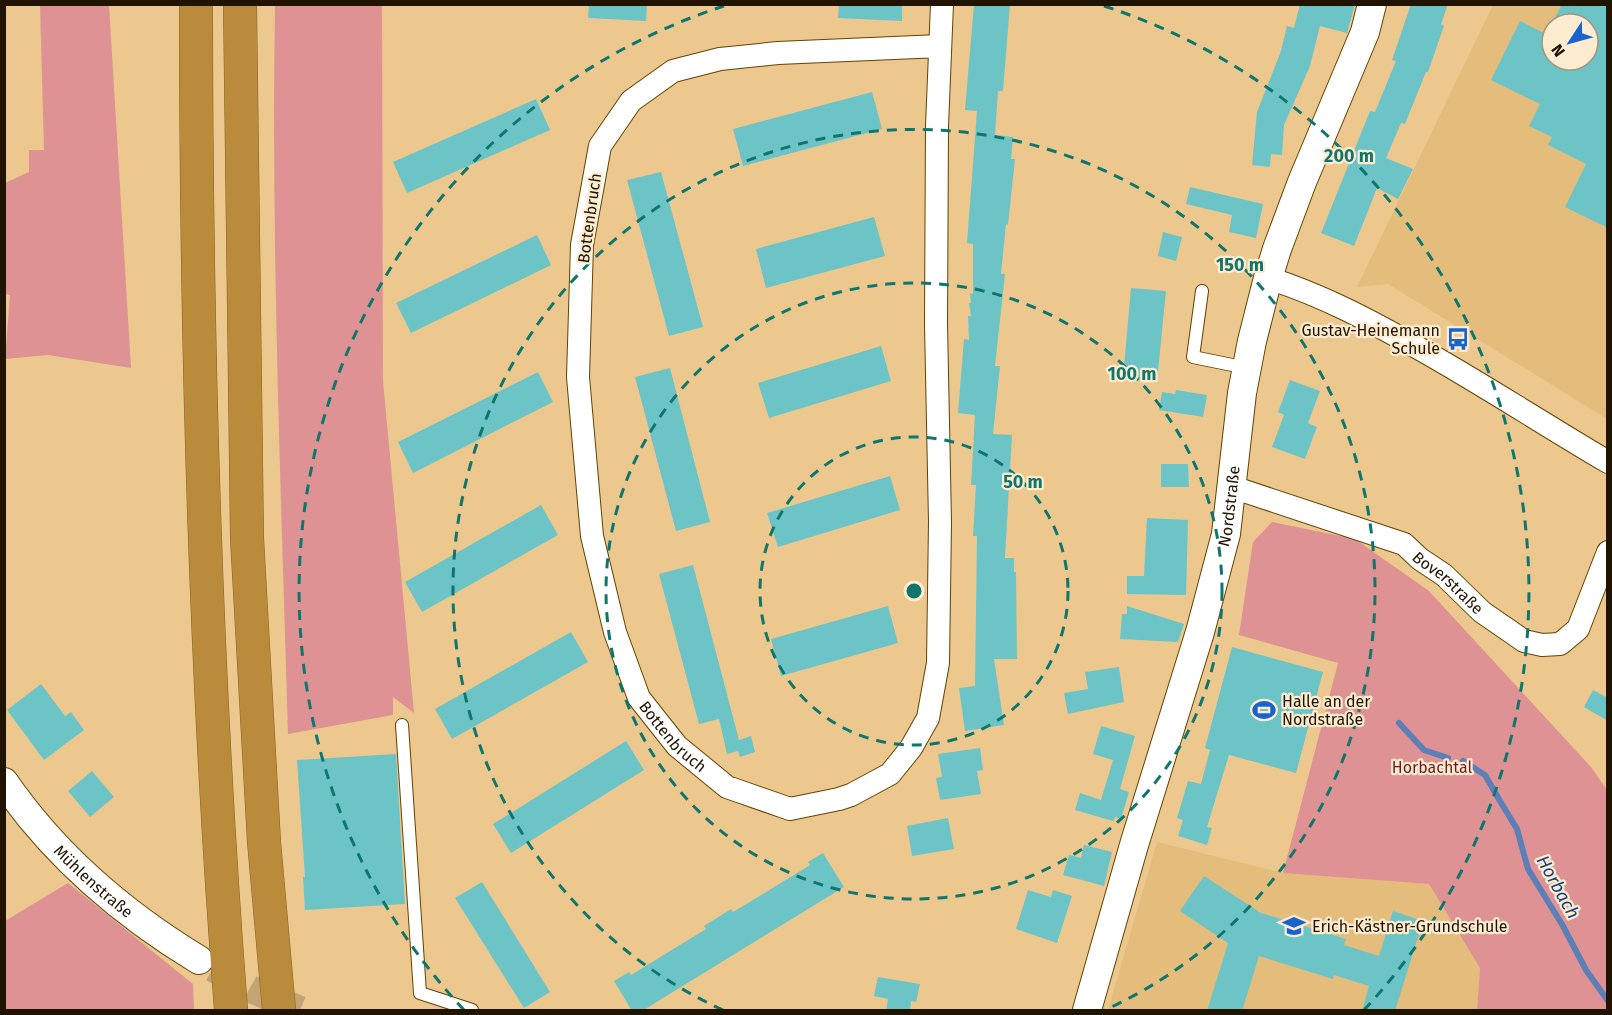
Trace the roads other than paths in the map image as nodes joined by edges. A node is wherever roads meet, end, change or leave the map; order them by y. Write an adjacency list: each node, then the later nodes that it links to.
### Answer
1 (196, 4): 15 (highway)
2 (240, 4): 16 (highway)
3 (942, 4): 5 (street, Bottenbruch)
4 (1372, 4): 6 (street, Nordstraße)
5 (940, 46): 5 (street, Bottenbruch)
6 (1268, 278): 8 (street, Nordstraße); 9 (street)
7 (1202, 291): 8 (lane)
8 (1247, 368): 10 (street, Nordstraße)
9 (1608, 462)
10 (1232, 487): 11 (street, Boverstraße); 18 (street, Nordstraße)
11 (1608, 552)
12 (402, 725): 17 (lane)
13 (4, 782): 14 (street, Mühlenstraße)
14 (199, 960)
15 (231, 1011)
16 (279, 1011)
17 (472, 1011)
18 (1087, 1011)

